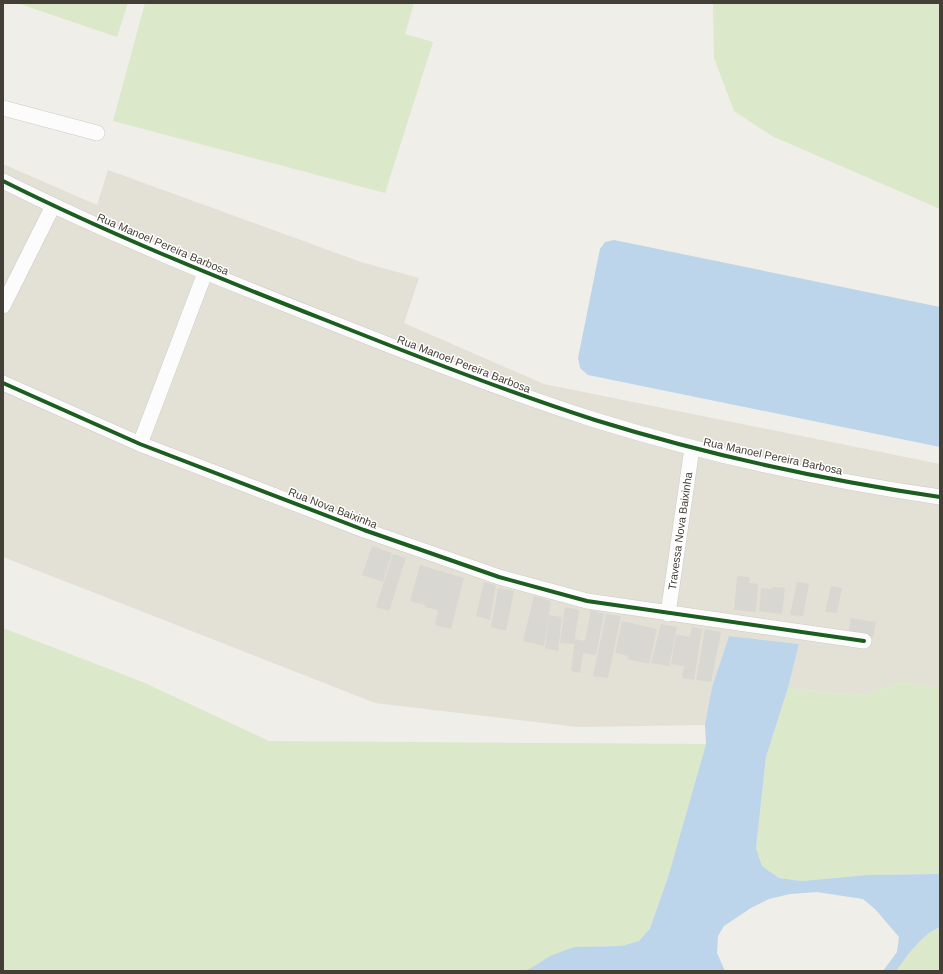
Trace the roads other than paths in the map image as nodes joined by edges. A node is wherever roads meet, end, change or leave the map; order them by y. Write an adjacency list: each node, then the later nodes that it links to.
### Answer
1 (3, 108): 2 (street)
2 (97, 133)
3 (3, 181): 4 (street, Rua Manoel Pereira Barbosa)
4 (53, 206): 5 (street, Rua Manoel Pereira Barbosa); 6 (street)
5 (205, 273): 8 (street); 9 (street, Rua Manoel Pereira Barbosa)
6 (3, 306)
7 (3, 383): 8 (street, Rua Nova Baixinha)
8 (140, 444): 11 (street, Rua Nova Baixinha)
9 (692, 448): 10 (street, Rua Manoel Pereira Barbosa); 11 (street, Travessa Nova Baixinha)
10 (940, 497)
11 (668, 614): 12 (street, Rua Nova Baixinha)
12 (864, 641)

